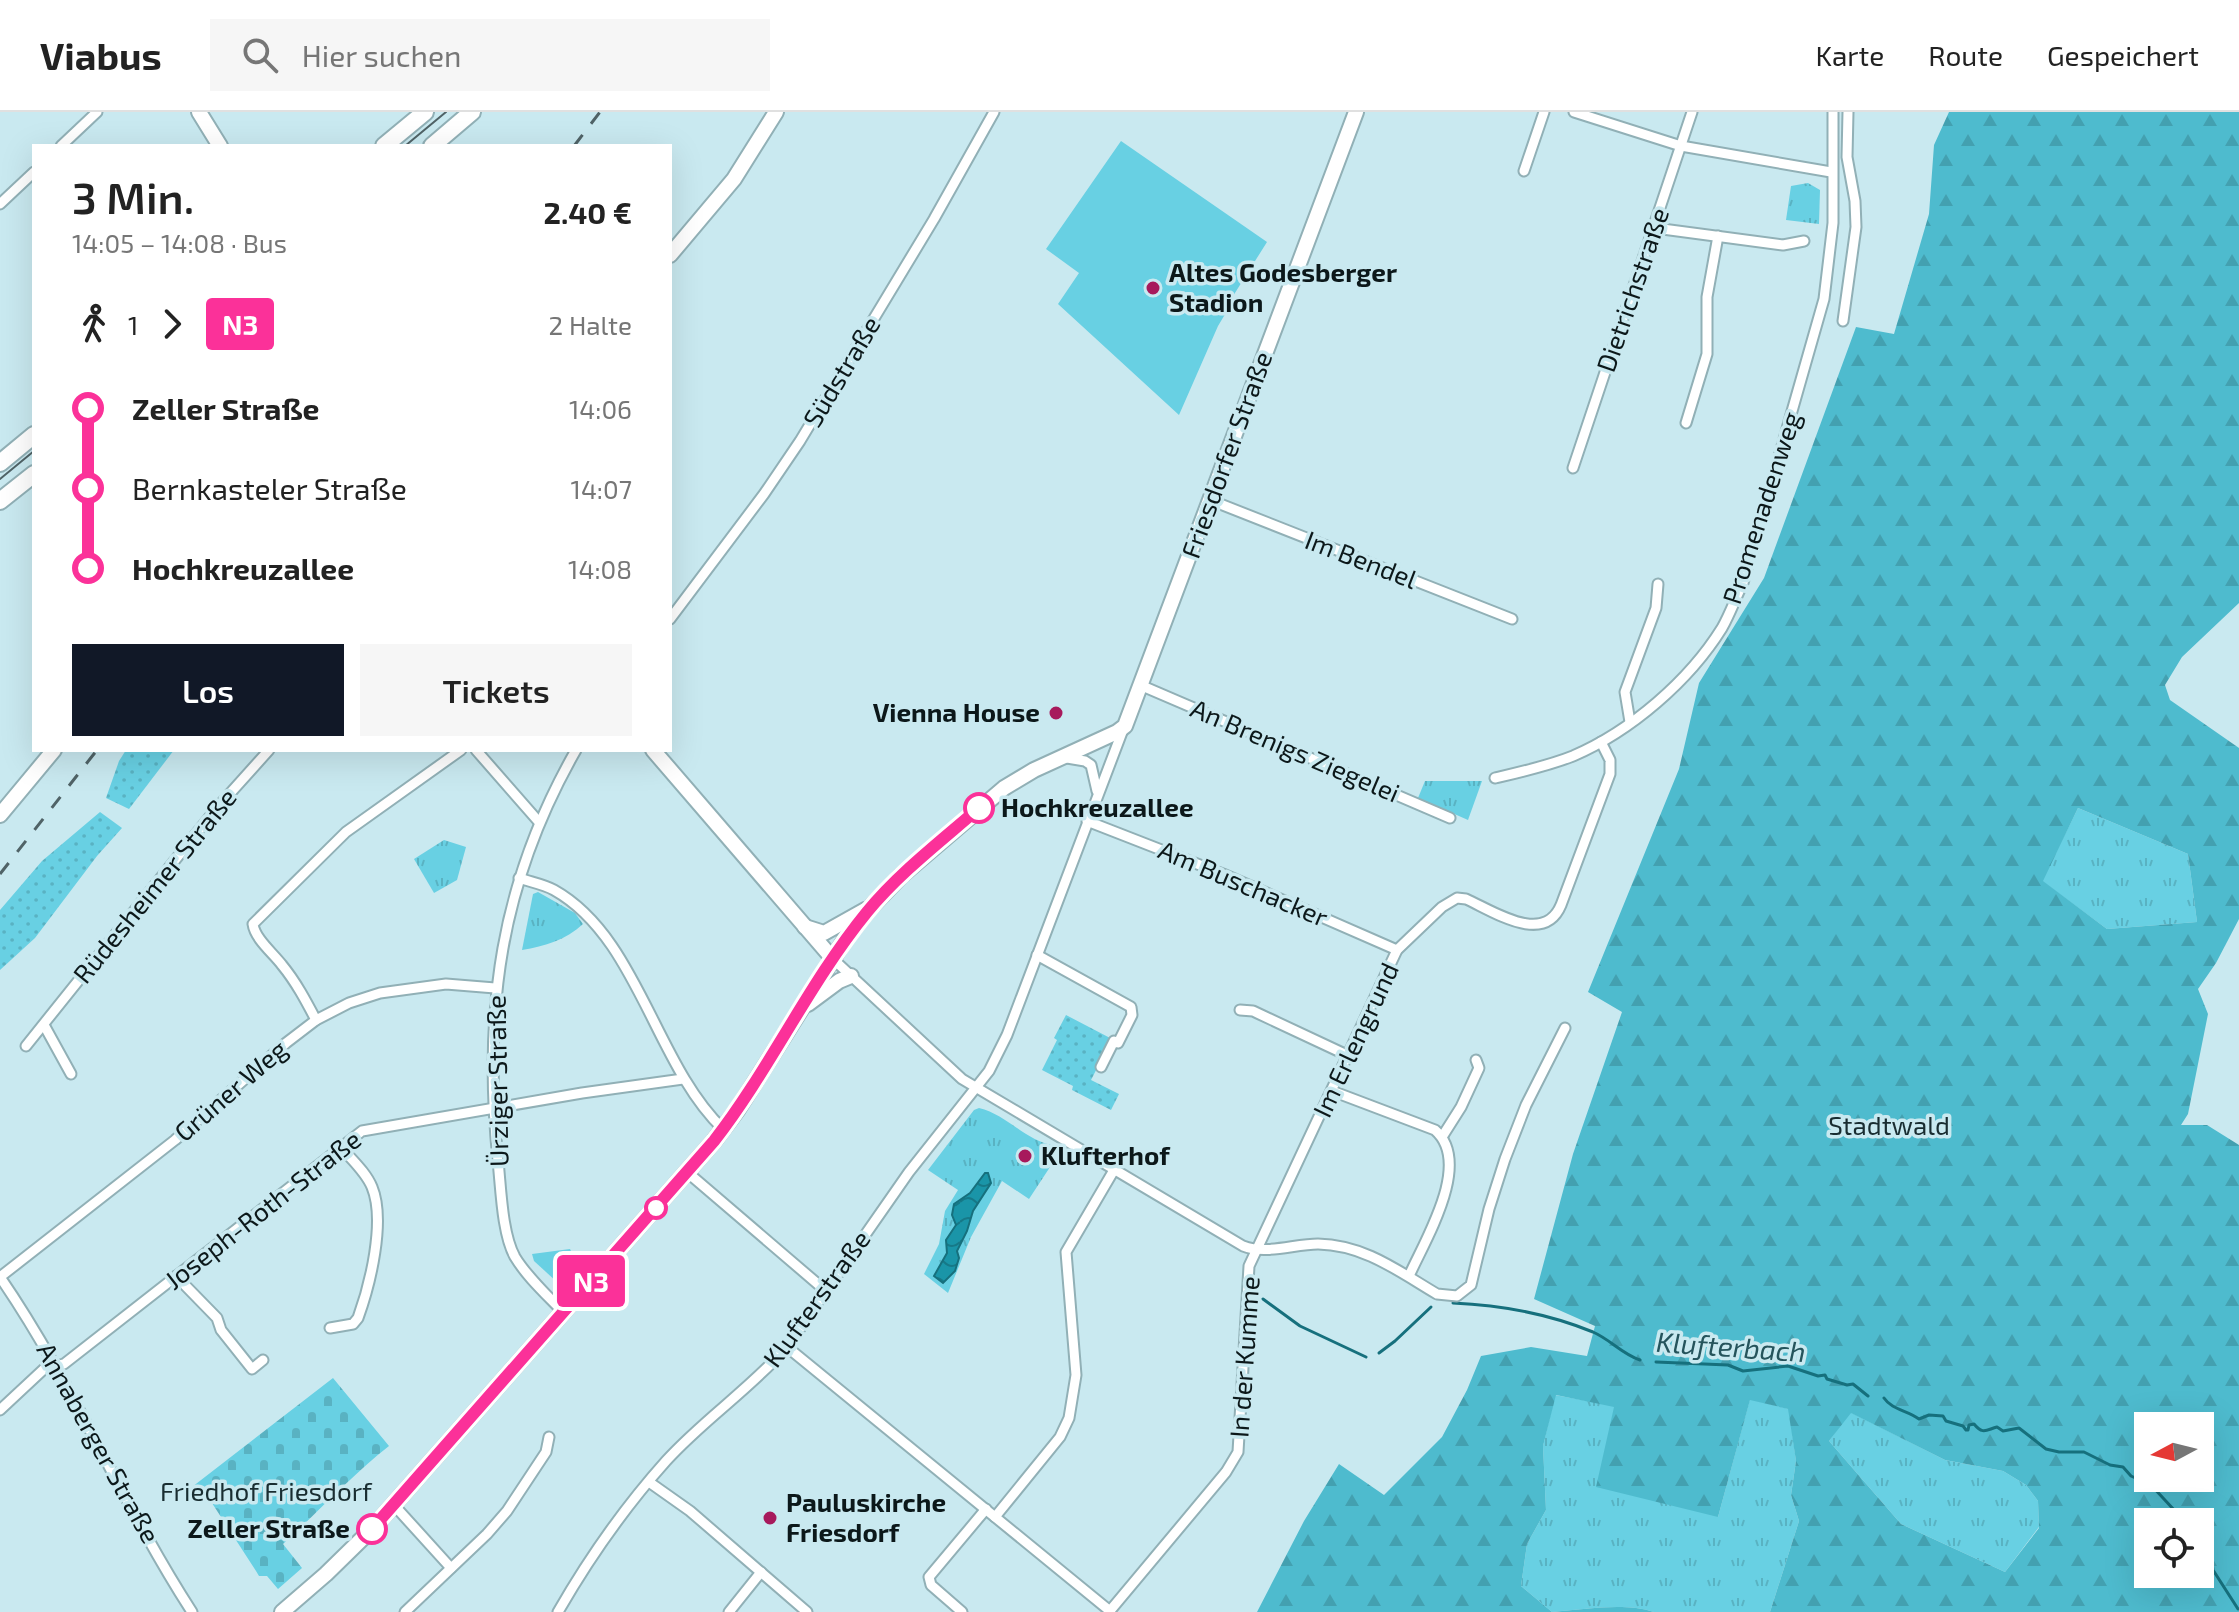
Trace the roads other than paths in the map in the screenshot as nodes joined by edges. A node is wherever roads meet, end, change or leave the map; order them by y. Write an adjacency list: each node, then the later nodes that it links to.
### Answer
1 (97, 112): 13 (street)
2 (199, 112): 14 (street)
3 (425, 112): 15 (main road)
4 (472, 112): 16 (main road)
5 (994, 112): 37 (street, Südstraße)
6 (1356, 112): 34 (street, Friesdorfer Straße)
7 (1544, 112): 18 (street)
8 (1574, 112): 17 (street)
9 (1692, 112): 17 (street, Dietrichstraße)
10 (1833, 112): 19 (street, Promenadenweg)
11 (1848, 112): 27 (street)
12 (772, 117): 25 (street)
13 (63, 144)
14 (219, 144)
15 (386, 144)
16 (434, 144)
17 (1681, 146): 19 (street); 22 (street, Dietrichstraße)
18 (1524, 171)
19 (1831, 172): 26 (street, Promenadenweg)
20 (32, 174): 21 (street)
21 (0, 204)
22 (1655, 228): 23 (street); 32 (street, Dietrichstraße)
23 (1718, 236): 24 (street); 29 (street)
24 (1804, 241)
25 (672, 253)
26 (1830, 259): 27 (street); 40 (street, Promenadenweg)
27 (1850, 261): 28 (street)
28 (1843, 321)
29 (1686, 423)
30 (32, 437): 31 (main road)
31 (0, 463)
32 (1573, 468)
33 (32, 476): 35 (main road)
34 (1210, 500): 38 (street, Im Bendel); 39 (street, Friesdorfer Straße)
35 (0, 501)
36 (1658, 584): 40 (street)
37 (672, 616)
38 (1512, 619)
39 (1140, 685): 41 (street, Friesdorfer Straße); 53 (street, An Brenigs Ziegelei)
40 (1630, 722): 42 (street, Promenadenweg)
41 (1125, 726): 49 (street); 51 (street, Friesdorfer Straße)
42 (1601, 742): 50 (street, Promenadenweg); 59 (street, Im Erlengrund)
43 (52, 752): 52 (street)
44 (267, 752): 67 (street, Rüdesheimer Straße)
45 (458, 752): 66 (street)
46 (478, 752): 55 (street)
47 (575, 752): 55 (street, Ürziger Straße)
48 (655, 752): 58 (street)
49 (1059, 758): 51 (street); 57 (street)
50 (1495, 778)
51 (1097, 799): 54 (street, Friesdorfer Straße)
52 (0, 815)
53 (1450, 818)
54 (1087, 821): 59 (street, Am Buschacker); 60 (street, Friesdorfer Straße)
55 (539, 822): 56 (street, Ürziger Straße)
56 (519, 878): 63 (street, Ürziger Straße); 74 (street)
57 (870, 908): 58 (street); 61 (street)
58 (805, 926): 61 (street)
59 (1397, 950): 70 (street, Im Erlengrund)
60 (1037, 955): 72 (street); 75 (street, Friesdorfer Straße)
61 (833, 959): 62 (street); 64 (street)
62 (851, 976): 64 (street); 75 (street)
63 (495, 988): 66 (street, Grüner Weg); 77 (street, Ürziger Straße)
64 (802, 1008): 78 (street)
65 (1240, 1010): 70 (street)
66 (316, 1020): 86 (street, Grüner Weg)
67 (44, 1025): 69 (street, Rüdesheimer Straße); 73 (street)
68 (1565, 1028): 85 (street)
69 (26, 1046)
70 (1349, 1056): 76 (street, Im Erlengrund)
71 (1476, 1060): 79 (street)
72 (1101, 1067)
73 (71, 1074)
74 (683, 1079): 77 (street, Joseph-Roth-Straße); 78 (street)
75 (977, 1087): 81 (street); 87 (street, Klufterstraße)
76 (1332, 1091): 79 (street); 83 (street, Im Erlengrund)
77 (494, 1108): 80 (street, Joseph-Roth-Straße); 88 (street, Ürziger Straße)
78 (723, 1129): 82 (street)
79 (1442, 1137): 85 (street)
80 (341, 1147): 84 (street, Joseph-Roth-Straße); 89 (street)
81 (1114, 1170): 83 (street); 98 (street)
82 (687, 1172): 87 (street); 88 (street)
83 (1259, 1249): 85 (street); 101 (street, In der Kumme)
84 (176, 1276): 91 (street); 92 (street, Joseph-Roth-Straße)
85 (1409, 1276)
86 (0, 1277): 92 (street, Annaberger Straße)
87 (826, 1291): 90 (street, Klufterstraße)
88 (563, 1312): 96 (street)
89 (330, 1328)
90 (787, 1347): 95 (street, Klufterstraße); 97 (street)
91 (263, 1360)
92 (55, 1366): 93 (street, Joseph-Roth-Straße); 102 (street, Annaberger Straße)
93 (0, 1410)
94 (549, 1437): 99 (street)
95 (649, 1482): 100 (street); 105 (street, Klufterstraße)
96 (393, 1504): 99 (street); 103 (street)
97 (986, 1509): 98 (street); 108 (street)
98 (995, 1517): 101 (street)
99 (451, 1568): 104 (street)
100 (761, 1572): 106 (street); 107 (street)
101 (1109, 1611)
102 (192, 1612)
103 (282, 1612)
104 (405, 1612)
105 (558, 1612)
106 (729, 1612)
107 (807, 1612)
108 (962, 1612)

